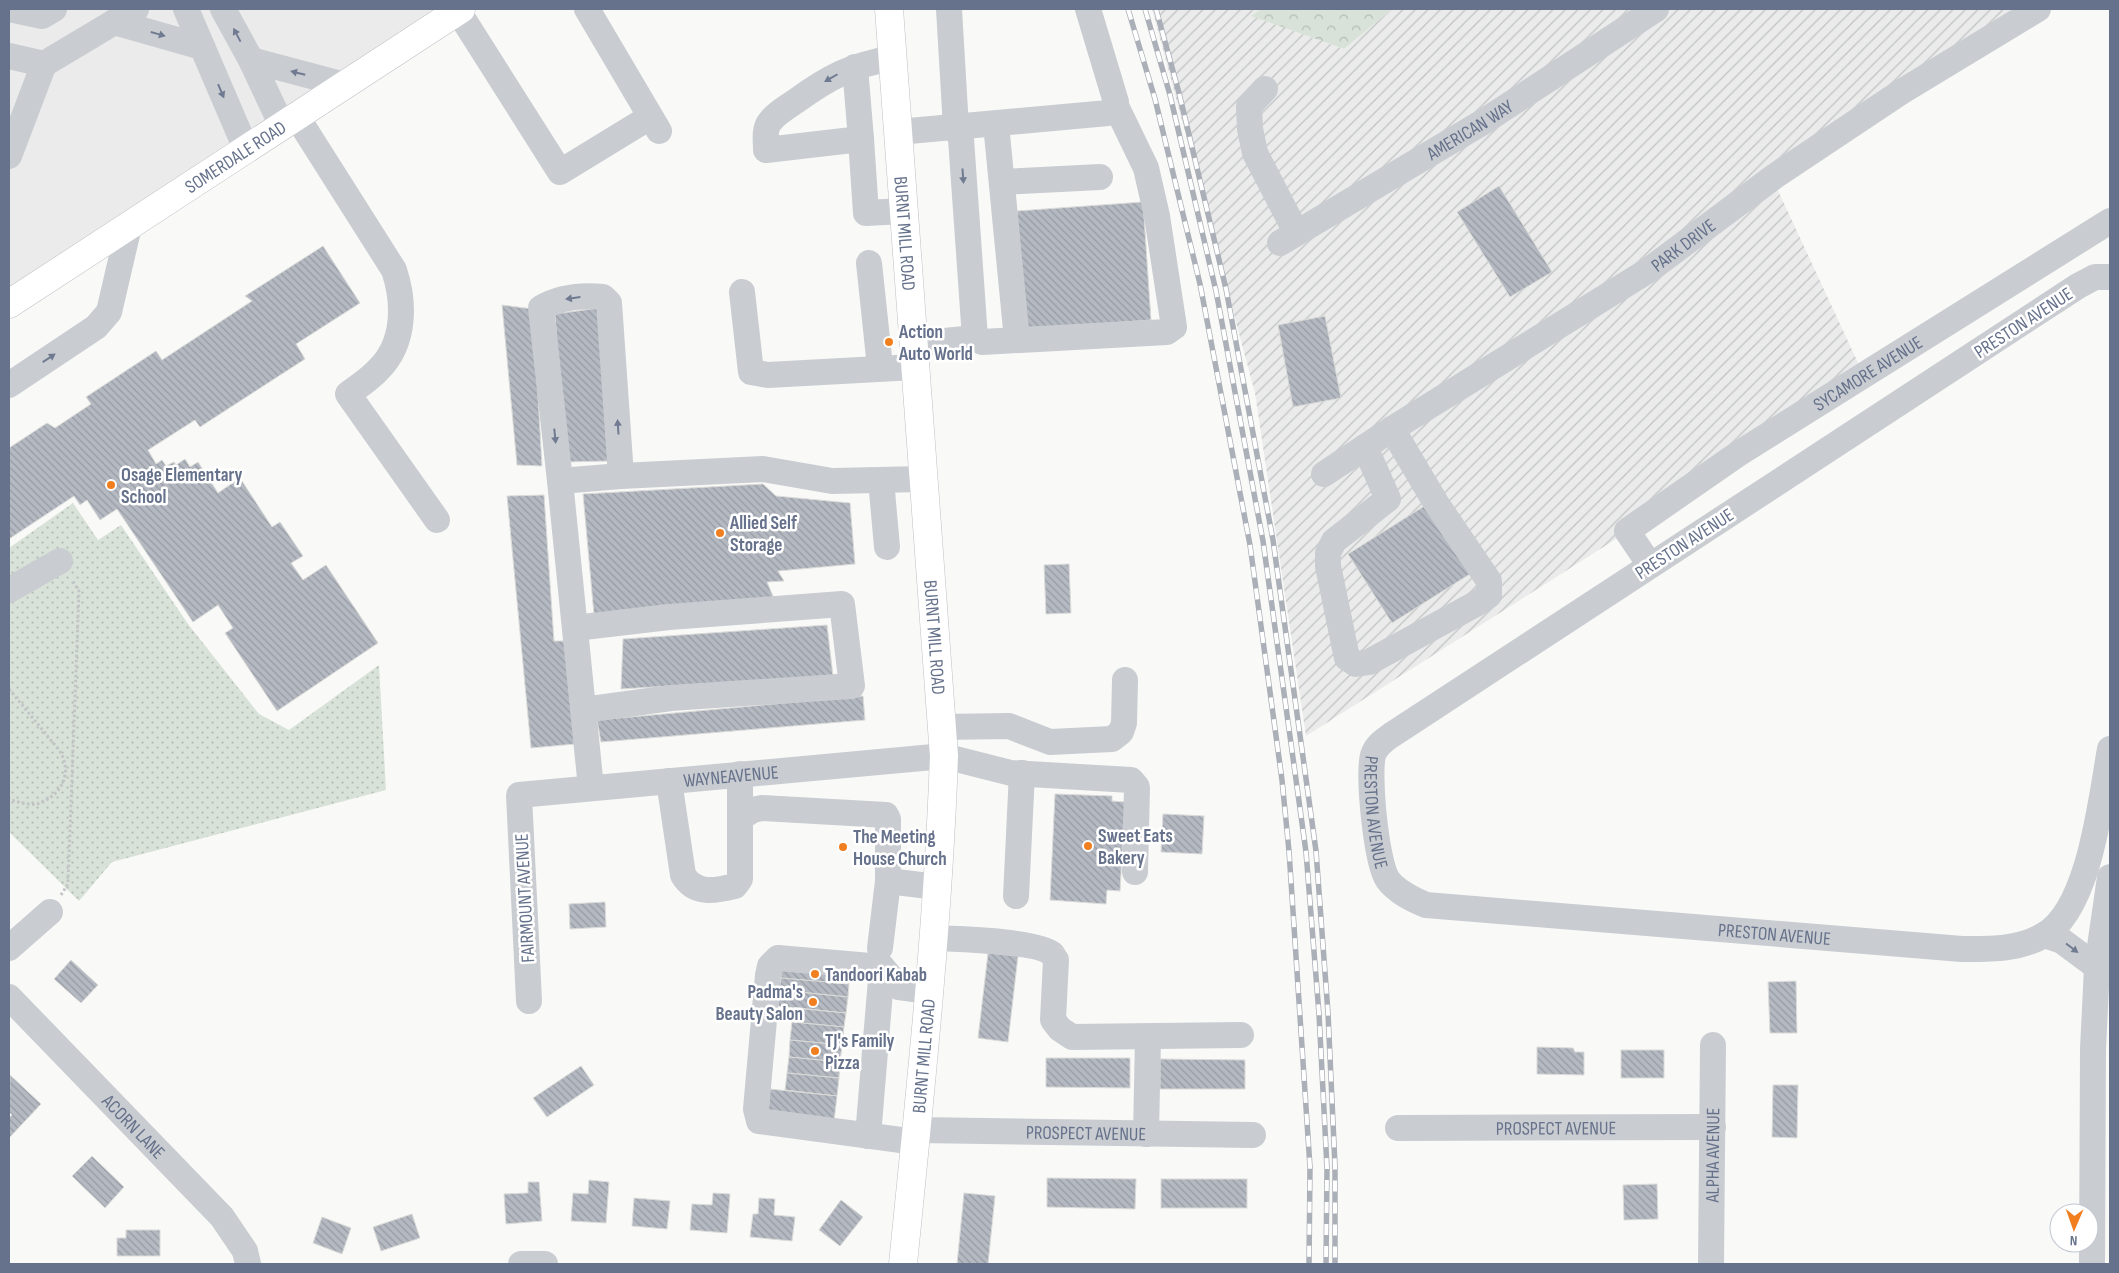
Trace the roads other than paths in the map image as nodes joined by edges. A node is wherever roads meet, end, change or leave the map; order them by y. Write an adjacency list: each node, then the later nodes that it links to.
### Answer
1 (9, 9): 2 (street)
2 (54, 9)
3 (186, 9): 13 (street)
4 (223, 9): 16 (street, one-way to 4)
5 (587, 9): 11 (street)
6 (889, 9): 15 (main road, BURNT MILL ROAD)
7 (949, 9): 24 (street)
8 (1088, 9): 21 (street)
9 (1656, 9): 20 (street, AMERICAN WAY)
10 (2038, 9): 43 (street, PARK DRIVE)
11 (459, 10): 19 (main road, SOMERDALE ROAD)
12 (125, 15): 13 (street, one-way to 13); 17 (street)
13 (202, 46): 27 (street, one-way to 27)
14 (9, 56): 17 (street)
15 (893, 58): 18 (street); 25 (main road, BURNT MILL ROAD)
16 (251, 60): 19 (street, one-way to 16); 22 (street)
17 (44, 64): 28 (street)
18 (855, 66): 26 (street); 26 (street, one-way to 26)
19 (345, 85): 22 (main road, SOMERDALE ROAD)
20 (1265, 89)
21 (1116, 106): 23 (street); 39 (street)
22 (289, 122): 27 (main road, SOMERDALE ROAD); 50 (street)
23 (996, 124): 24 (street); 30 (street)
24 (956, 128): 25 (street); 38 (street, one-way to 38)
25 (898, 132): 31 (main road, BURNT MILL ROAD)
26 (861, 139): 31 (street)
27 (246, 149): 33 (main road, SOMERDALE ROAD)
28 (9, 156)
29 (1100, 177): 30 (street)
30 (1002, 182): 39 (street)
31 (904, 211): 40 (main road, BURNT MILL ROAD)
32 (2110, 221): 53 (street, SYCAMORE AVENUE)
33 (129, 226): 37 (main road, SOMERDALE ROAD); 42 (street, one-way to 33)
34 (869, 263): 41 (street)
35 (2110, 277): 53 (street, PRESTON AVENUE)
36 (742, 292): 41 (street)
37 (9, 304)
38 (975, 338): 39 (street); 40 (street)
39 (1017, 340)
40 (915, 355): 41 (street); 47 (main road, BURNT MILL ROAD)
41 (880, 367)
42 (9, 385)
43 (1392, 429): 44 (street, PARK DRIVE); 44 (street)
44 (1365, 446): 45 (street, PARK DRIVE)
45 (1324, 474)
46 (621, 476): 48 (street); 49 (street); 49 (street, one-way to 49)
47 (924, 479): 48 (street); 58 (main road, BURNT MILL ROAD)
48 (881, 480): 51 (street)
49 (560, 481): 55 (street)
50 (436, 520)
51 (887, 547)
52 (60, 561): 54 (street)
53 (1650, 566): 74 (street, PRESTON AVENUE)
54 (9, 590)
55 (575, 628): 57 (street); 57 (street)
56 (1124, 680): 58 (street)
57 (583, 710): 64 (street)
58 (942, 727): 60 (main road, BURNT MILL ROAD)
59 (2110, 749): 72 (street, PRESTON AVENUE)
60 (944, 756): 61 (street, WAYNEAVENUE); 62 (street, WAYNEAVENUE); 70 (main road, BURNT MILL ROAD)
61 (1022, 773): 67 (street, WAYNEAVENUE); 71 (street)
62 (740, 774): 63 (street, WAYNEAVENUE); 66 (street)
63 (669, 781): 64 (street, WAYNEAVENUE); 66 (street)
64 (591, 788): 65 (street, WAYNEAVENUE)
65 (519, 795): 82 (street, FAIRMOUNT AVENUE)
66 (740, 818): 69 (street)
67 (1135, 872)
68 (2110, 877): 76 (street)
69 (888, 881): 70 (street); 78 (street)
70 (937, 886): 75 (main road, BURNT MILL ROAD)
71 (1016, 896)
72 (2070, 906): 74 (street, PRESTON AVENUE); 76 (street)
73 (50, 912): 77 (street)
74 (2044, 936): 79 (street, one-way to 79)
75 (933, 938): 80 (main road, BURNT MILL ROAD); 84 (street)
76 (2100, 938): 79 (street)
77 (9, 948)
78 (881, 957): 80 (street); 90 (street); 90 (street, PROSPECT AVENUE)
79 (2097, 967): 97 (street)
80 (928, 992): 91 (main road, BURNT MILL ROAD)
81 (9, 998): 92 (street, ACORN LANE)
82 (529, 1001)
83 (1240, 1035): 84 (street)
84 (1148, 1037): 88 (street)
85 (1713, 1045): 86 (street, ALPHA AVENUE)
86 (1713, 1127): 87 (street, PROSPECT AVENUE); 96 (street, ALPHA AVENUE)
87 (1398, 1128)
88 (1146, 1134): 89 (street, PROSPECT AVENUE); 91 (street, PROSPECT AVENUE)
89 (1253, 1135)
90 (868, 1136): 91 (street, PROSPECT AVENUE)
91 (916, 1136): 95 (main road, BURNT MILL ROAD)
92 (248, 1264)
93 (521, 1264): 94 (street)
94 (545, 1264)
95 (903, 1264)
96 (1711, 1264)
97 (2092, 1264)

